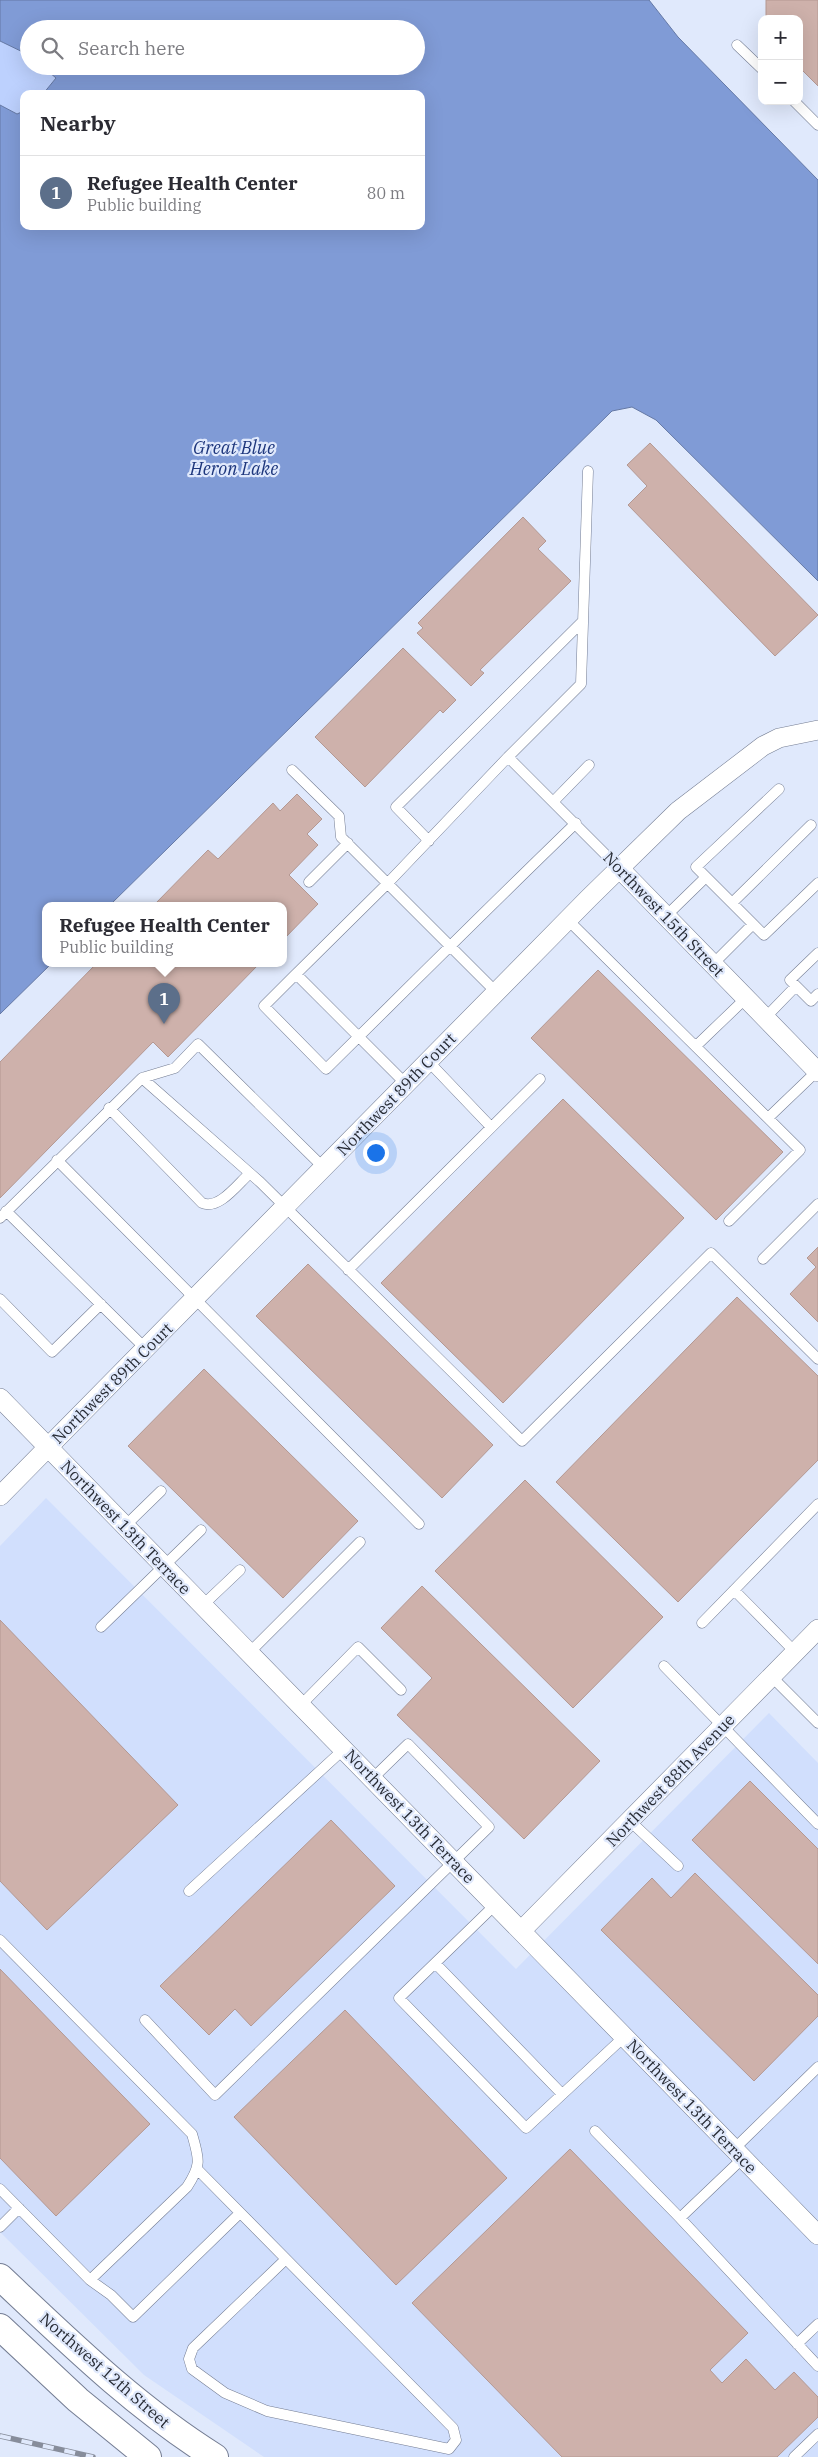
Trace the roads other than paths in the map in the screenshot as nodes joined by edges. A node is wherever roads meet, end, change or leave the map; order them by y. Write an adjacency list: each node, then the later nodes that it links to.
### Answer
1 (737, 45): 2 (lane)
2 (758, 65)
3 (798, 105): 4 (lane)
4 (818, 125)
5 (588, 472): 6 (lane)
6 (583, 620): 8 (lane); 15 (lane)
7 (818, 730): 17 (street, Northwest 89th Court)
8 (508, 757): 12 (lane, Northwest 15th Street); 15 (lane)
9 (589, 765): 12 (lane)
10 (292, 770): 16 (lane)
11 (779, 789): 18 (lane)
12 (554, 801): 13 (lane, Northwest 15th Street)
13 (576, 823): 17 (lane, Northwest 15th Street); 26 (lane)
14 (811, 825): 22 (lane)
15 (429, 841): 21 (lane)
16 (348, 843): 19 (lane); 21 (lane)
17 (619, 868): 23 (street, Northwest 15th Street); 24 (street, Northwest 89th Court)
18 (706, 877): 22 (lane); 23 (lane)
19 (309, 882)
20 (818, 883): 25 (lane)
21 (388, 884): 26 (lane); 29 (lane)
22 (732, 903): 25 (lane)
23 (666, 916): 28 (street, Northwest 15th Street)
24 (568, 920): 31 (street, Northwest 89th Court); 36 (lane)
25 (753, 924): 28 (lane)
26 (450, 946): 31 (lane); 35 (lane)
27 (818, 953): 30 (lane)
28 (713, 964): 33 (street, Northwest 15th Street)
29 (296, 974): 35 (lane); 35 (lane)
30 (796, 986): 32 (lane); 34 (lane)
31 (496, 992): 37 (street, Northwest 89th Court)
32 (818, 994)
33 (746, 998): 34 (street, Northwest 15th Street); 36 (lane)
34 (765, 1018): 38 (street, Northwest 15th Street)
35 (359, 1036): 41 (lane)
36 (696, 1046): 43 (lane)
37 (428, 1062): 41 (street, Northwest 89th Court); 44 (lane)
38 (818, 1072): 43 (lane)
39 (142, 1078): 42 (lane); 46 (lane); 47 (lane)
40 (540, 1079): 44 (lane)
41 (406, 1084): 46 (street, Northwest 89th Court)
42 (109, 1108): 45 (lane); 47 (lane)
43 (768, 1118): 51 (lane)
44 (491, 1127): 53 (lane)
45 (57, 1160): 50 (lane); 55 (lane)
46 (324, 1168): 49 (street, Northwest 89th Court)
47 (249, 1174): 49 (lane)
48 (818, 1204): 52 (lane)
49 (284, 1208): 53 (lane); 55 (street, Northwest 89th Court)
50 (3, 1214): 56 (lane)
51 (729, 1221)
52 (763, 1259)
53 (348, 1270): 58 (lane)
54 (0, 1299): 56 (lane)
55 (194, 1299): 57 (street, Northwest 89th Court); 64 (lane)
56 (101, 1304): 57 (lane)
57 (146, 1348): 60 (street, Northwest 89th Court)
58 (818, 1359)
59 (0, 1398): 60 (street, Northwest 13th Terrace)
60 (48, 1447): 62 (street, Northwest 89th Court); 65 (street, Northwest 13th Terrace)
61 (162, 1491): 65 (lane)
62 (0, 1496)
63 (818, 1504): 70 (lane)
64 (419, 1524)
65 (125, 1526): 68 (street, Northwest 13th Terrace)
66 (201, 1530): 68 (lane)
67 (360, 1542): 75 (lane)
68 (164, 1566): 71 (street, Northwest 13th Terrace); 73 (lane)
69 (240, 1570): 71 (lane)
70 (734, 1590): 72 (lane); 76 (lane)
71 (203, 1605): 75 (street, Northwest 13th Terrace)
72 (702, 1623)
73 (101, 1627)
74 (818, 1629): 76 (street, Northwest 88th Avenue)
75 (250, 1652): 80 (street, Northwest 13th Terrace)
76 (796, 1652): 78 (street, Northwest 88th Avenue)
77 (664, 1666): 82 (lane)
78 (772, 1677): 81 (lane); 82 (street, Northwest 88th Avenue)
79 (401, 1690): 80 (lane)
80 (301, 1705): 83 (street, Northwest 13th Terrace)
81 (818, 1723)
82 (723, 1726): 85 (street, Northwest 88th Avenue); 86 (lane)
83 (344, 1749): 84 (street, Northwest 13th Terrace); 89 (lane)
84 (373, 1778): 87 (street, Northwest 13th Terrace); 87 (lane)
85 (630, 1821): 88 (lane); 91 (street, Northwest 88th Avenue)
86 (818, 1824)
87 (454, 1861): 90 (street, Northwest 13th Terrace); 94 (lane)
88 (678, 1866)
89 (188, 1891)
90 (496, 1904): 91 (street, Northwest 13th Terrace); 93 (lane)
91 (522, 1930): 95 (street, Northwest 13th Terrace)
92 (0, 1940): 100 (lane)
93 (435, 1963): 97 (lane); 97 (lane)
94 (145, 2020)
95 (624, 2036): 97 (lane); 99 (street, Northwest 13th Terrace)
96 (818, 2067): 99 (lane)
97 (562, 2094)
98 (595, 2131): 104 (lane)
99 (738, 2154): 104 (lane); 106 (street, Northwest 13th Terrace)
100 (198, 2170): 103 (lane); 109 (lane)
101 (0, 2189): 102 (lane)
102 (19, 2208): 105 (lane); 109 (lane)
103 (240, 2213): 107 (lane); 109 (lane)
104 (680, 2218): 112 (lane)
105 (0, 2227)
106 (817, 2234)
107 (286, 2259): 107 (lane)
108 (0, 2277): 116 (main road, Northwest 12th Street)
109 (90, 2280)
110 (818, 2324): 112 (lane)
111 (0, 2327): 115 (main road)
112 (797, 2344): 113 (lane)
113 (818, 2366)
114 (818, 2434): 117 (lane)
115 (148, 2457)
116 (215, 2457)
117 (794, 2457)

